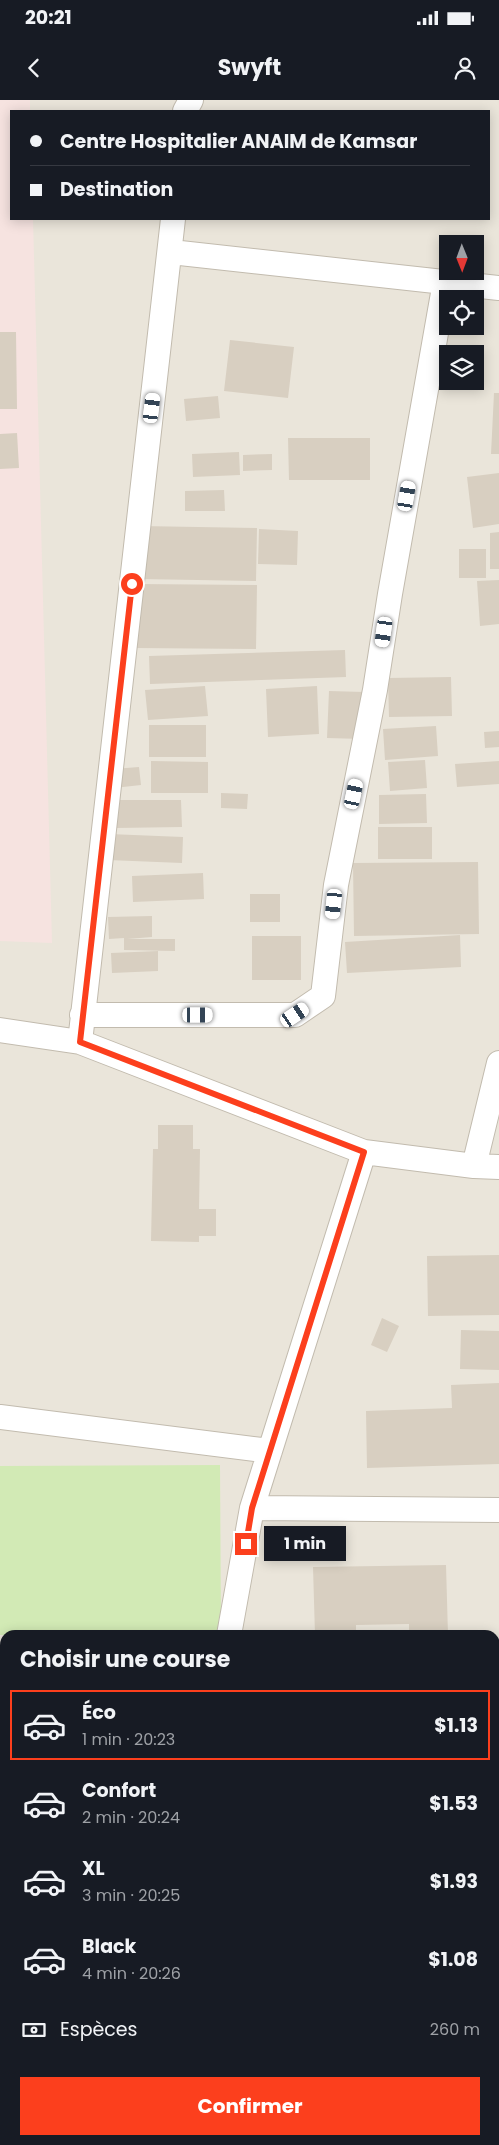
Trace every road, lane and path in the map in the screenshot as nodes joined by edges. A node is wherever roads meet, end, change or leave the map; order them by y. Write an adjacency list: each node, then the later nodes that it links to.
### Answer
1 (173, 220): 2 (street)
2 (171, 252): 3 (street); 5 (street)
3 (446, 282): 4 (street); 5 (street)
4 (499, 288)
5 (82, 1015): 7 (street)
6 (0, 1030): 7 (street)
7 (80, 1042): 9 (street)
8 (499, 1063): 10 (street)
9 (364, 1152): 10 (street); 13 (street)
10 (474, 1166): 11 (street)
11 (499, 1167)
12 (0, 1417): 13 (street)
13 (270, 1452): 14 (street)
14 (252, 1508): 15 (street); 16 (street)
15 (499, 1510)
16 (230, 1630)

